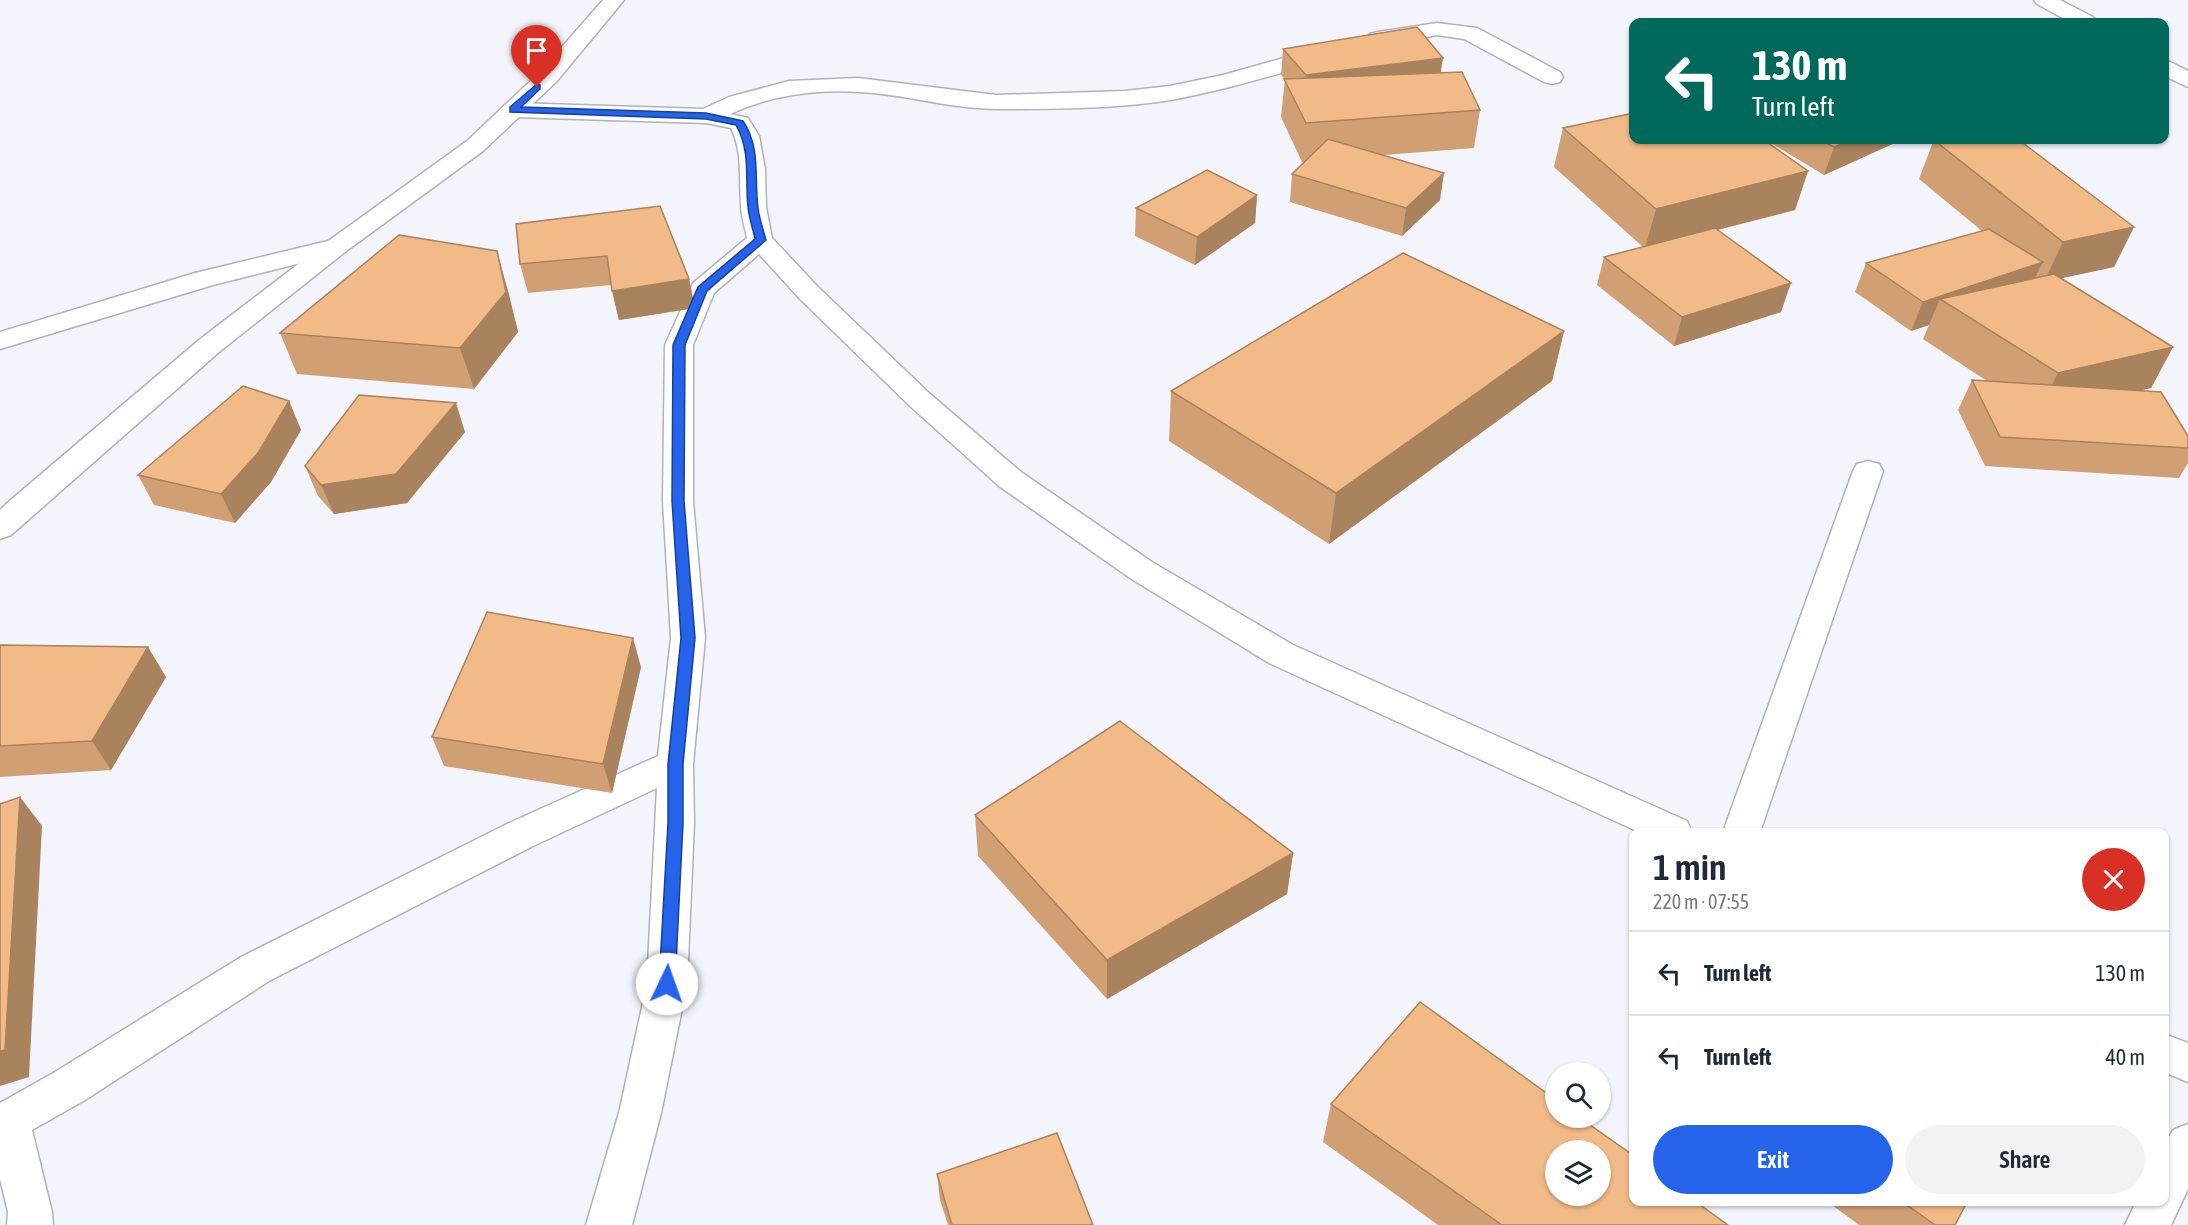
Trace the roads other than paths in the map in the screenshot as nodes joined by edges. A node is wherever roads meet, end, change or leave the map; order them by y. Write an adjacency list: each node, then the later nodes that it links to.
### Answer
1 (614, 0): 7 (street)
2 (2044, 0): 3 (street)
3 (2078, 18)
4 (2169, 69): 6 (street)
5 (1552, 77): 8 (street)
6 (2188, 80)
7 (513, 110): 8 (street); 10 (street)
8 (706, 116): 9 (street)
9 (760, 240): 14 (street); 15 (street)
10 (336, 247): 11 (street); 13 (street)
11 (0, 341)
12 (1868, 471): 16 (street)
13 (0, 528)
14 (675, 764): 19 (street); 24 (street)
15 (1665, 828)
16 (1743, 828)
17 (2169, 1054): 18 (street)
18 (2188, 1063)
19 (4, 1123): 23 (street)
20 (2188, 1144): 21 (street)
21 (2169, 1181)
22 (2157, 1206): 25 (street)
23 (30, 1225)
24 (609, 1225)
25 (2148, 1225)

